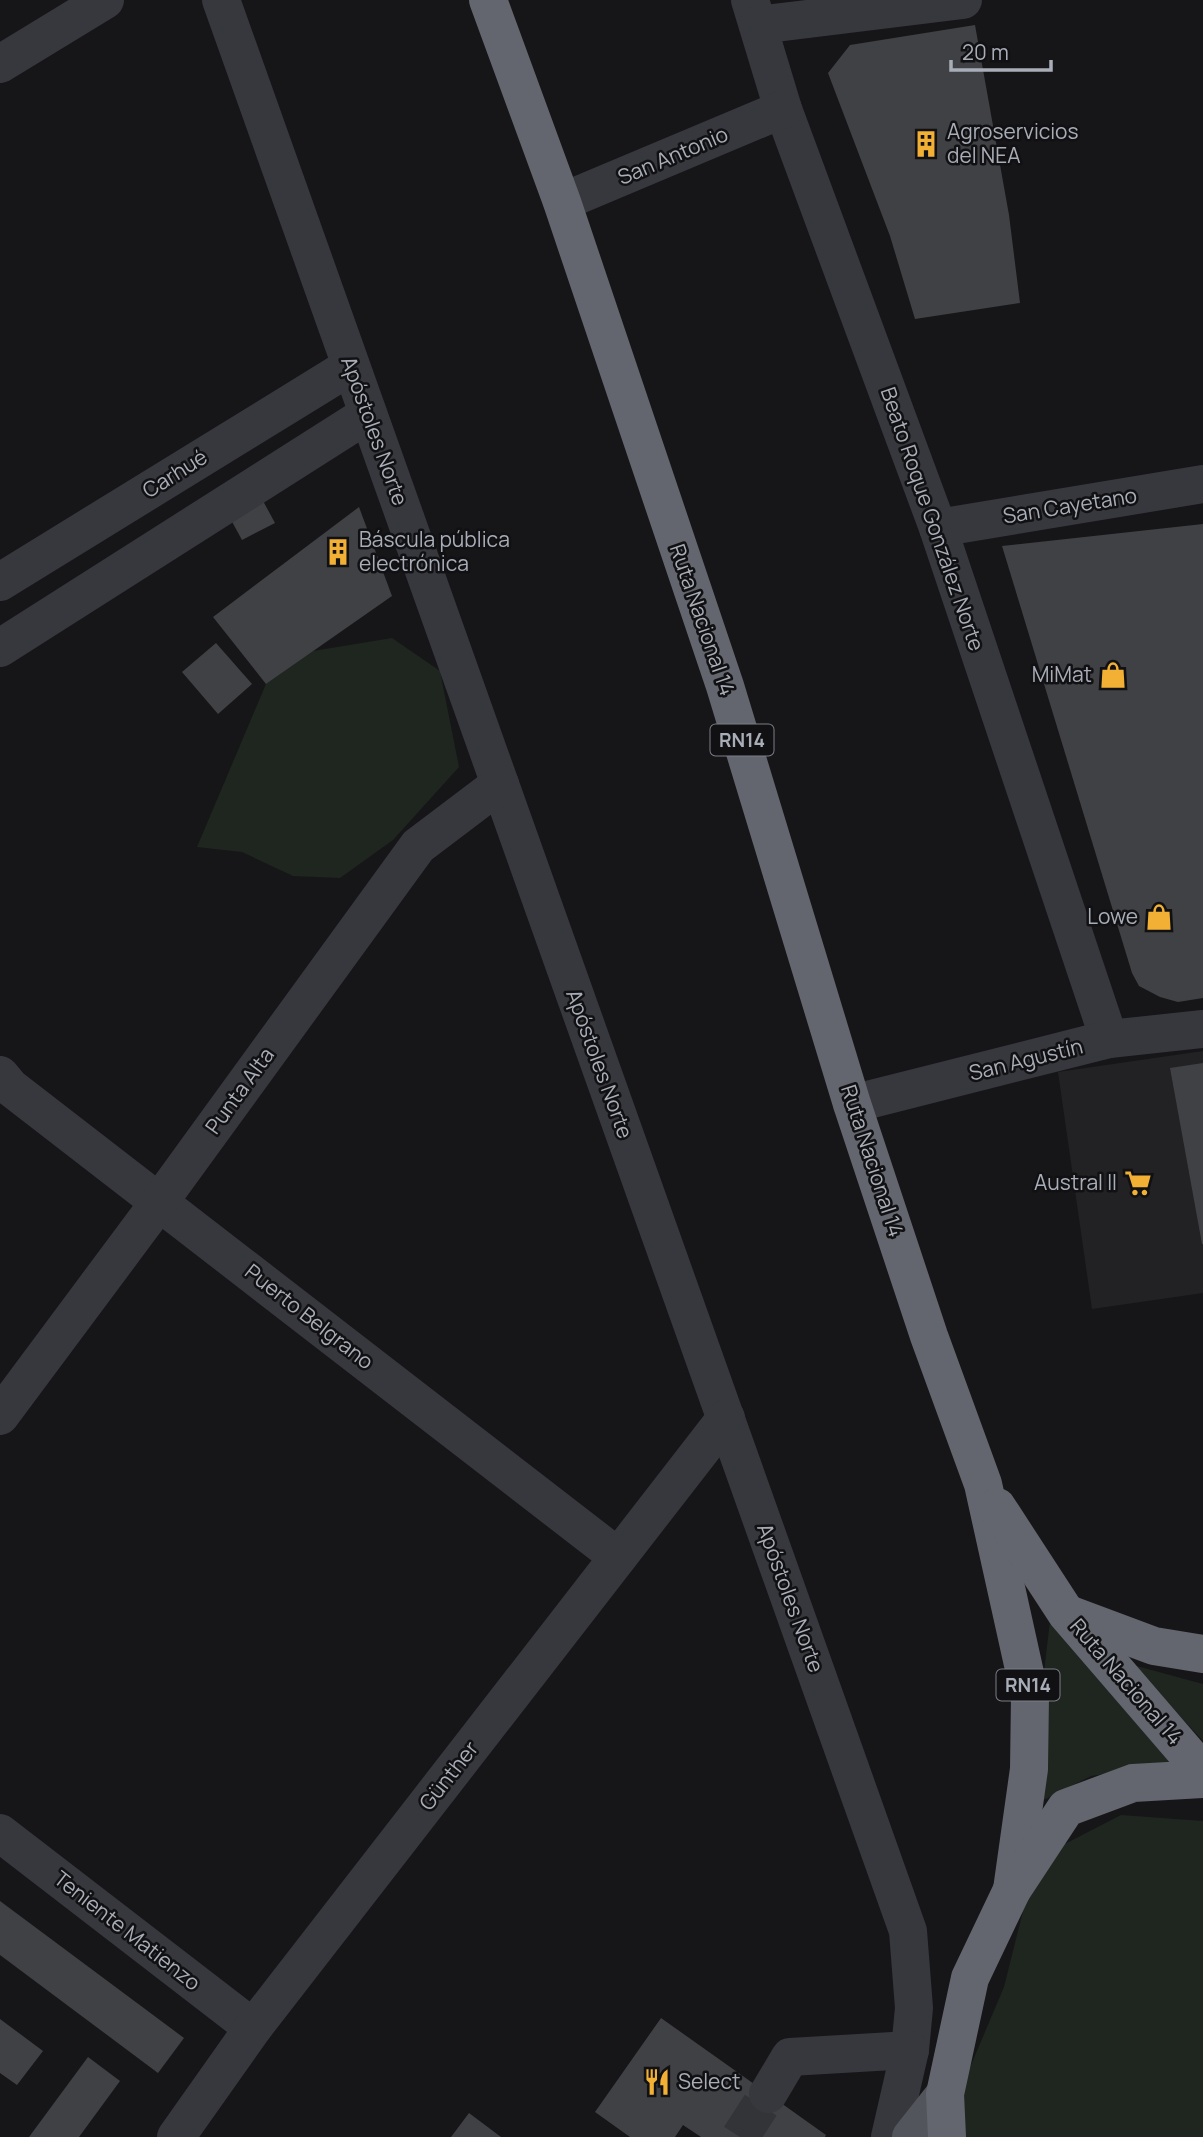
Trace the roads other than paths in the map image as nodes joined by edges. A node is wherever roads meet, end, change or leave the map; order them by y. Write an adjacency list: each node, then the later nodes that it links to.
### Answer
1 (105, 0): 6 (street)
2 (221, 0): 9 (street, Apóstoles Norte)
3 (488, 0): 8 (highway, Ruta Nacional 14 / RN14)
4 (963, 0): 5 (street)
5 (754, 13): 7 (street, Beato Roque González Norte)
6 (0, 64)
7 (783, 109): 8 (street, San Antonio); 12 (street, Beato Roque González Norte)
8 (562, 202): 19 (highway, Ruta Nacional 14 / RN14)
9 (351, 366): 10 (street, Apóstoles Norte); 13 (street, Carhué)
10 (368, 414): 14 (street); 15 (street, Apóstoles Norte)
11 (1203, 484): 12 (street, San Cayetano)
12 (938, 528): 17 (street, Beato Roque González Norte)
13 (0, 582)
14 (0, 648)
15 (500, 784): 20 (street, Punta Alta); 22 (street, Apóstoles Norte)
16 (1203, 1030): 17 (street, San Agustín)
17 (1109, 1039): 19 (street, San Agustín)
18 (0, 1076): 20 (street, Puerto Belgrano)
19 (852, 1104): 23 (highway, Ruta Nacional 14 / RN14)
20 (160, 1201): 21 (street, Punta Alta); 24 (street, Puerto Belgrano)
21 (0, 1416)
22 (726, 1418): 24 (street, Günther); 32 (street, Apóstoles Norte)
23 (983, 1484): 25 (highway, Ruta Nacional 14 / RN14); 30 (highway, Ruta Nacional 14 / RN14)
24 (618, 1557): 31 (street, Günther)
25 (1066, 1613): 26 (highway); 27 (highway, Ruta Nacional 14 / RN14)
26 (1203, 1654)
27 (1203, 1772)
28 (1203, 1779): 30 (highway, Ruta Nacional 14 / RN14)
29 (0, 1833): 31 (street, Teniente Matienzo)
30 (1013, 1890): 34 (highway, Ruta Nacional 14 / RN14)
31 (253, 2028): 35 (street, Günther)
32 (910, 2050): 33 (street); 36 (street, Apóstoles Norte)
33 (768, 2094)
34 (945, 2094): 37 (main road); 38 (highway, Ruta Nacional 14 / RN14)
35 (176, 2137)
36 (890, 2137)
37 (911, 2137)
38 (947, 2137)

